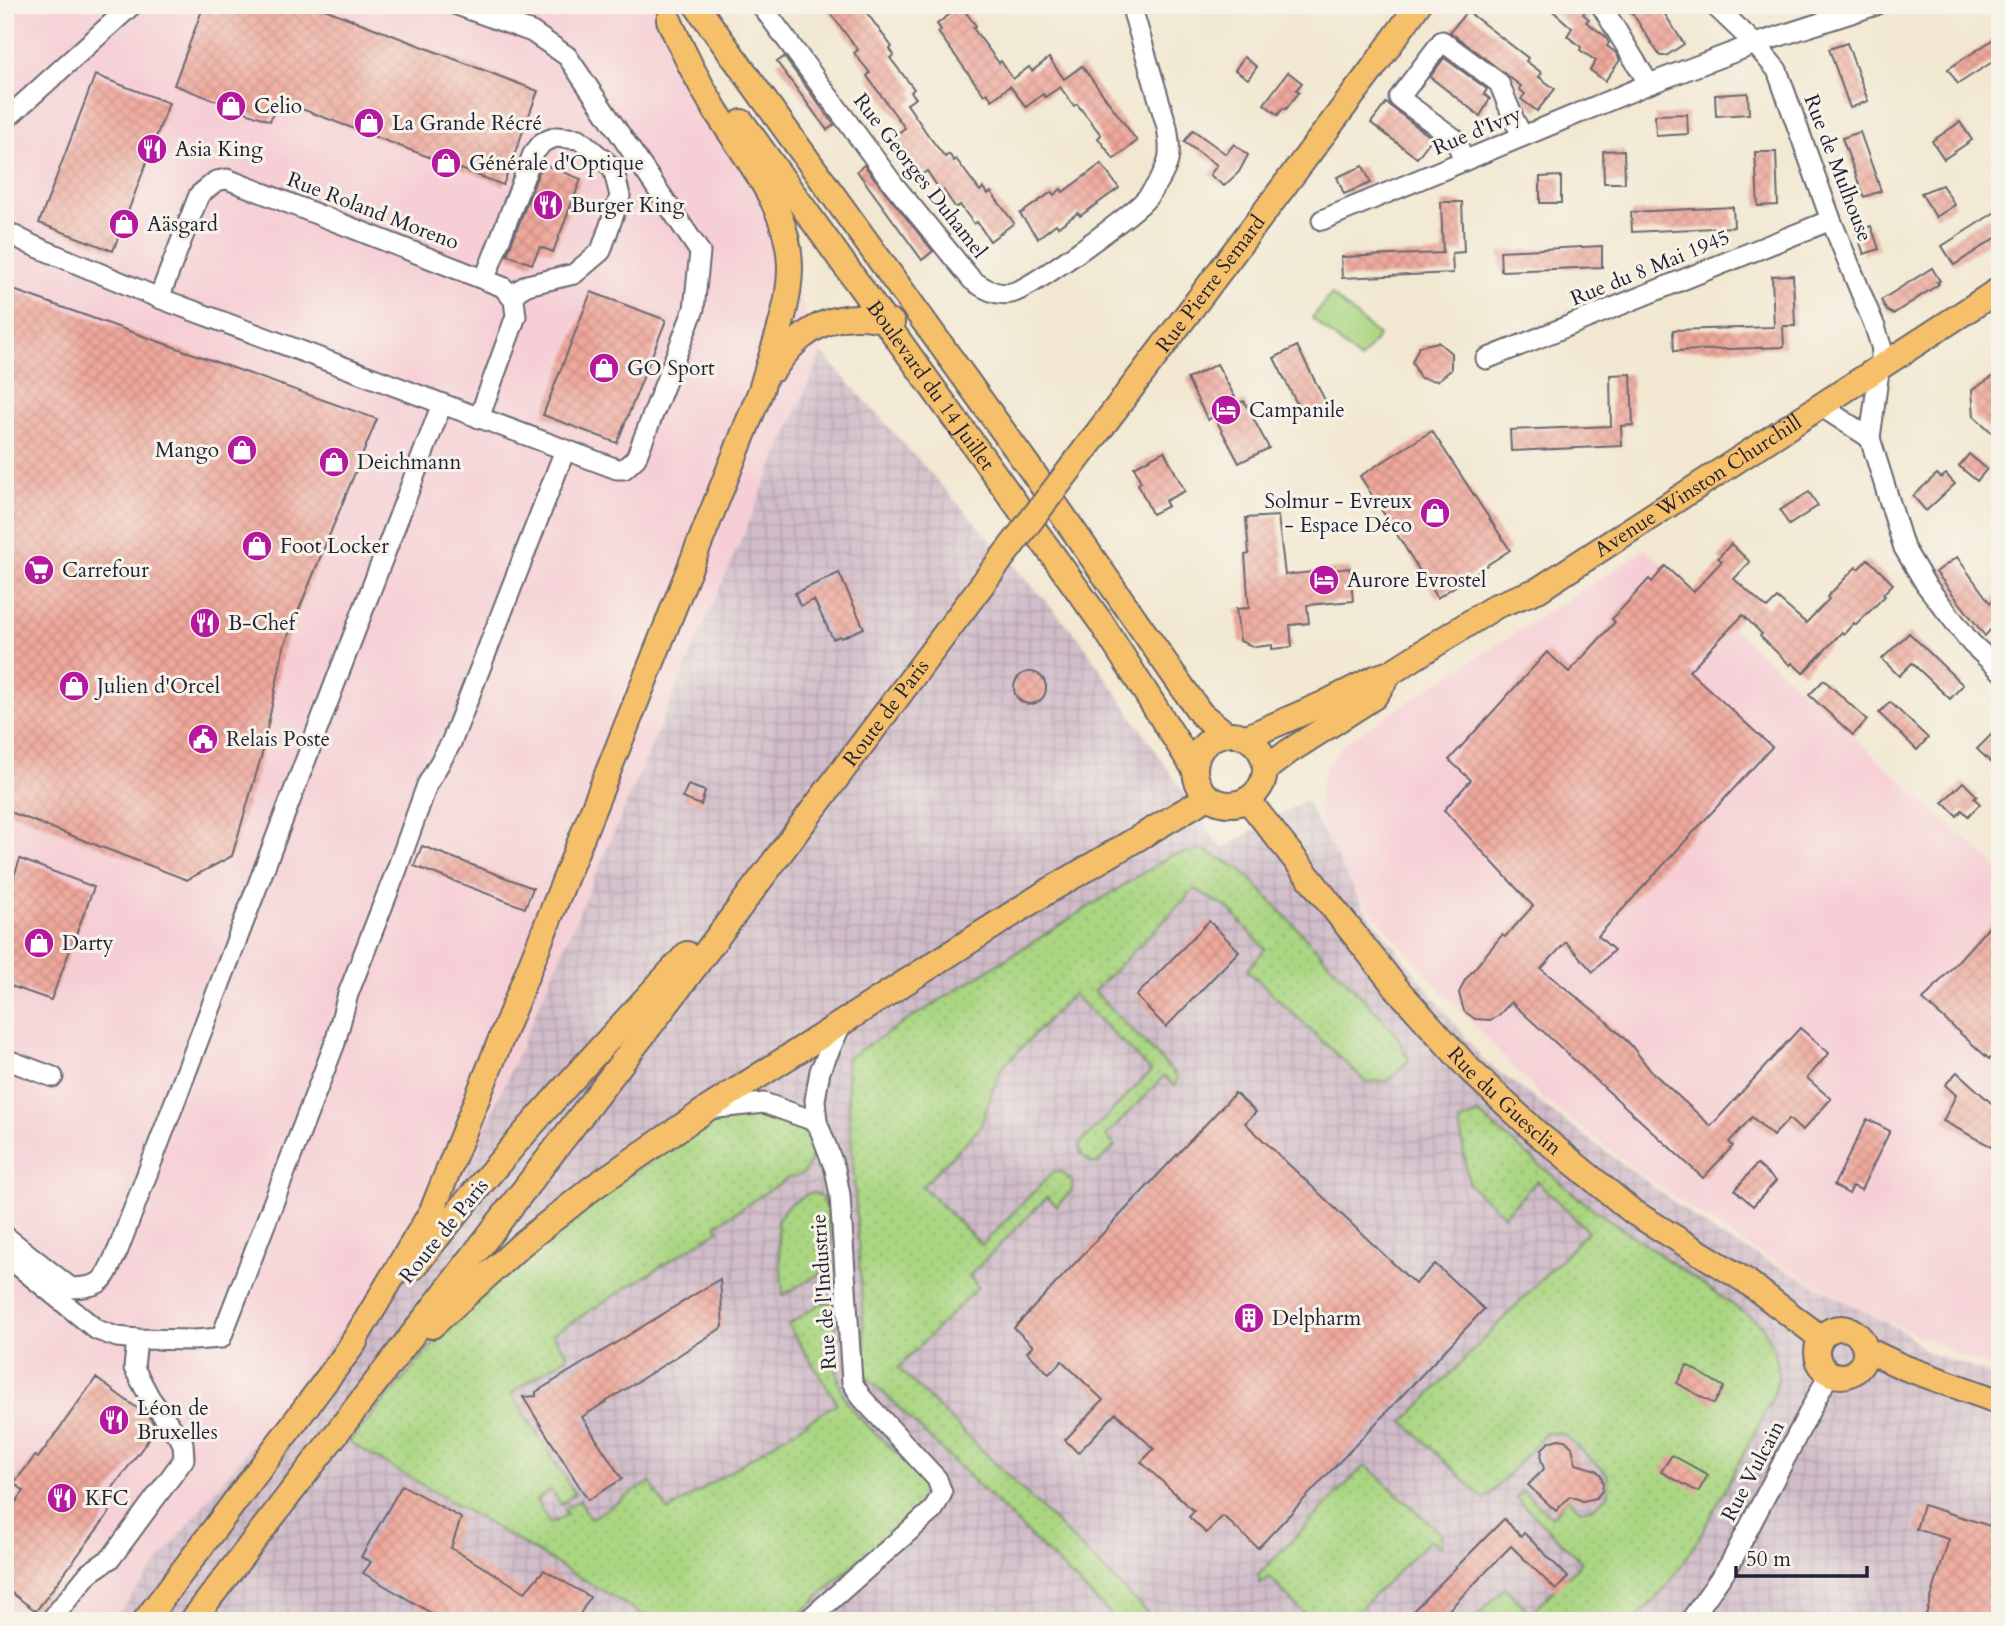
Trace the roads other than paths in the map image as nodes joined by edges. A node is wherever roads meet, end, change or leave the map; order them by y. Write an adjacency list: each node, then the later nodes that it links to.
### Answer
1 (132, 5): 13 (street)
2 (457, 5): 16 (street)
3 (696, 5): 34 (main road, Boulevard du 14 Juillet)
4 (761, 5): 5 (street, Rue Georges Duhamel)
5 (1131, 5)
6 (1418, 5): 35 (main road, Rue Pierre Semard, bridge)
7 (1601, 5): 12 (street)
8 (1714, 5): 11 (street, Rue de Mulhouse)
9 (1877, 5): 11 (street, Rue d'Ivry)
10 (663, 13): 25 (main road, Boulevard du 14 Juillet); 28 (main road)
11 (1755, 44): 12 (street, Rue d'Ivry); 19 (street, Rue de Mulhouse)
12 (1649, 84): 14 (street, Rue d'Ivry)
13 (5, 120)
14 (1523, 136): 15 (street, Rue d'Ivry); 15 (street)
15 (1464, 160): 18 (street, Rue d'Ivry)
16 (639, 164): 17 (street); 33 (street)
17 (613, 168): 21 (street); 23 (street)
18 (1322, 220)
19 (1831, 220): 26 (street, Rue du 8 Mai 1945); 27 (street, Rue de Mulhouse)
20 (5, 231): 24 (street)
21 (485, 278): 23 (street, Rue Roland Moreno); 24 (street, Rue Roland Moreno)
22 (2000, 289): 27 (main road, Avenue Winston Churchill)
23 (511, 295): 31 (street)
24 (159, 298): 29 (street)
25 (883, 321): 28 (main road); 34 (main road); 40 (main road, Boulevard du 14 Juillet)
26 (1486, 359)
27 (1879, 367): 30 (main road, Avenue Winston Churchill); 32 (street, Rue de Mulhouse)
28 (761, 390): 54 (main road)
29 (442, 404): 31 (street); 49 (street)
30 (1819, 405): 32 (street); 37 (main road, Avenue Winston Churchill)
31 (479, 418): 33 (street)
32 (1870, 438): 36 (street)
33 (565, 450): 52 (street)
34 (1034, 474): 38 (main road, Boulevard du 14 Juillet)
35 (999, 562): 43 (main road, Route de Paris)
36 (2000, 670)
37 (1390, 673): 38 (main road); 39 (main road)
38 (1236, 735): 39 (main road); 40 (main road)
39 (1266, 769): 42 (main road)
40 (1195, 770): 41 (main road)
41 (1208, 797): 42 (main road); 44 (main road)
42 (1248, 800): 51 (main road, Rue du Guesclin)
43 (771, 864): 54 (main road, Route de Paris); 55 (main road, Route de Paris)
44 (839, 1027): 47 (main road); 48 (street, Rue de l'Industrie)
45 (5, 1059): 46 (street)
46 (52, 1077)
47 (707, 1109): 48 (street); 55 (main road)
48 (817, 1122): 61 (street, Rue de l'Industrie)
49 (5, 1236)
50 (5, 1255): 52 (street)
51 (1821, 1338): 53 (main road); 56 (main road)
52 (137, 1339): 58 (street)
53 (1865, 1349): 56 (main road); 57 (main road)
54 (346, 1354): 59 (main road, Route de Paris)
55 (383, 1371): 60 (main road, Route de Paris)
56 (1829, 1374): 62 (street, Rue Vulcain)
57 (2000, 1402)
58 (50, 1621)
59 (145, 1621)
60 (192, 1621)
61 (807, 1621)
62 (1690, 1621)

